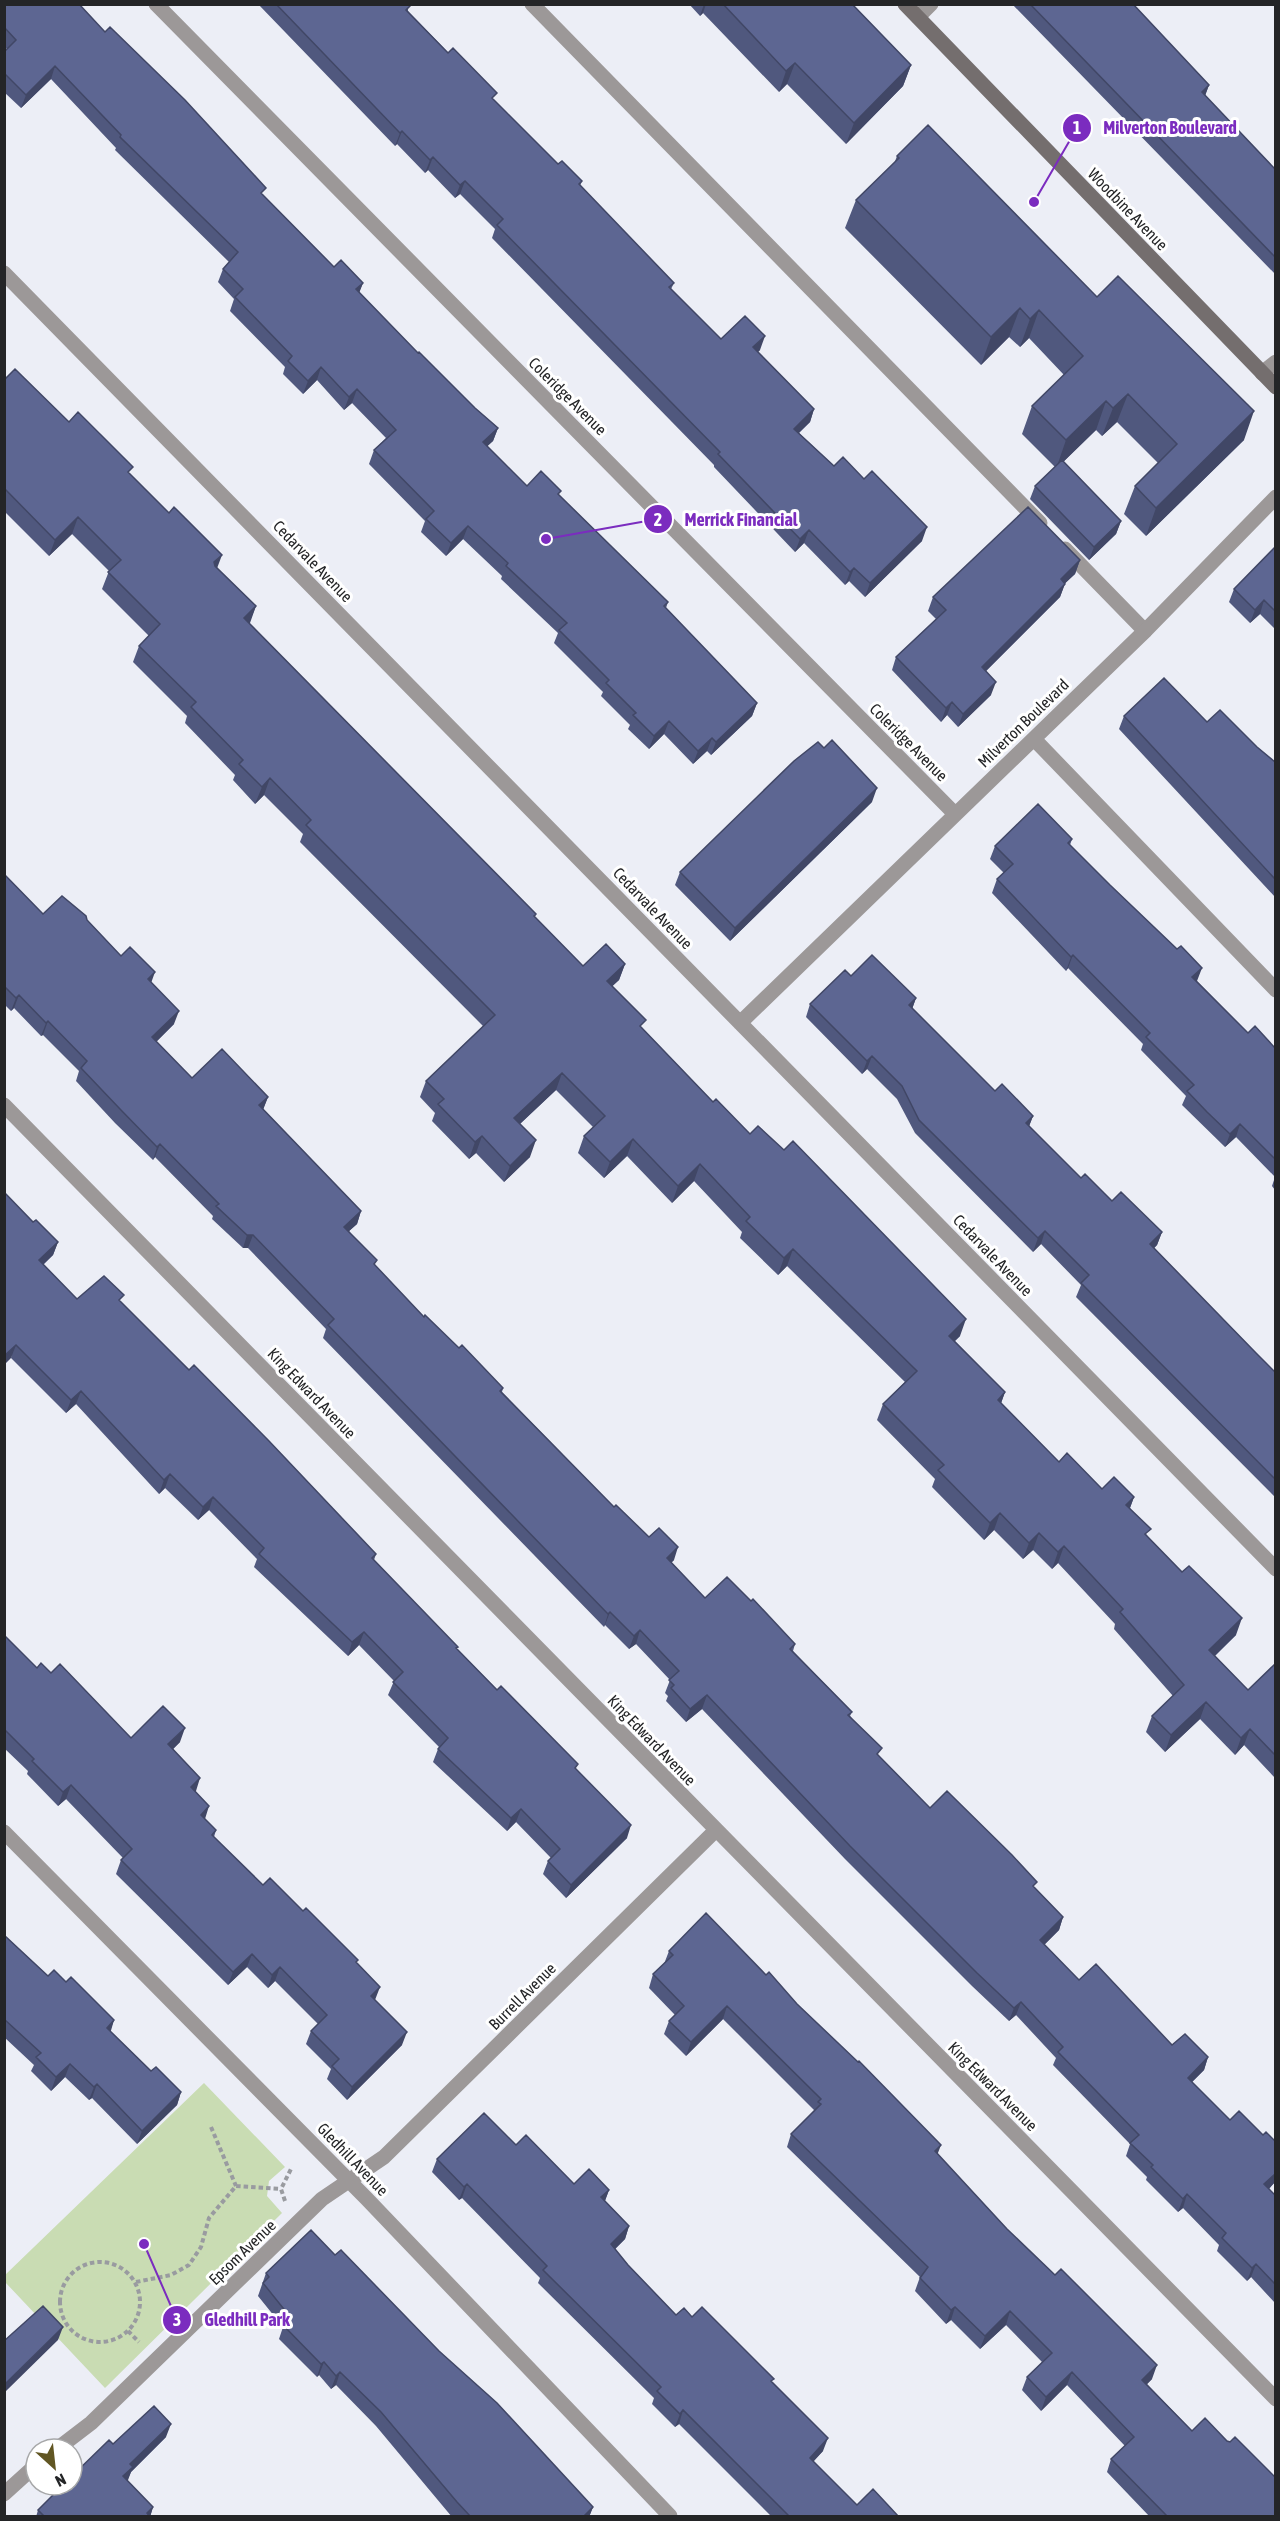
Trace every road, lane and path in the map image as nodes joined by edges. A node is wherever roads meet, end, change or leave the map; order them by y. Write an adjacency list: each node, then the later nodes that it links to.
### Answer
1 (156, 4): 13 (street, Coleridge Avenue)
2 (532, 4): 11 (street)
3 (905, 4): 5 (main road, Woodbine Avenue)
4 (931, 4): 5 (street)
5 (918, 17): 8 (main road, Woodbine Avenue)
6 (4, 273): 15 (street, Cedarvale Avenue)
7 (1275, 362): 8 (street)
8 (1262, 374): 9 (main road, Woodbine Avenue)
9 (1275, 387)
10 (1275, 497): 11 (street, Milverton Boulevard)
11 (1145, 631): 12 (street, Milverton Boulevard)
12 (1034, 739): 13 (street, Milverton Boulevard); 14 (street)
13 (954, 813): 15 (street, Milverton Boulevard)
14 (1275, 990)
15 (740, 1023): 17 (street, Cedarvale Avenue)
16 (4, 1105): 18 (street, King Edward Avenue)
17 (1275, 1569)
18 (716, 1830): 22 (street, Burrell Avenue); 27 (street, King Edward Avenue)
19 (4, 1832): 22 (street, Gledhill Avenue)
20 (211, 2127): 23 (path)
21 (292, 2167): 24 (path)
22 (350, 2182): 28 (street, Epsom Avenue); 31 (street, Gledhill Avenue)
23 (236, 2186): 24 (path); 26 (path)
24 (281, 2189): 25 (path)
25 (288, 2210)
26 (136, 2282): 26 (path)
27 (1275, 2399)
28 (73, 2437)
29 (24, 2476): 30 (street)
30 (4, 2494)
31 (670, 2517)

